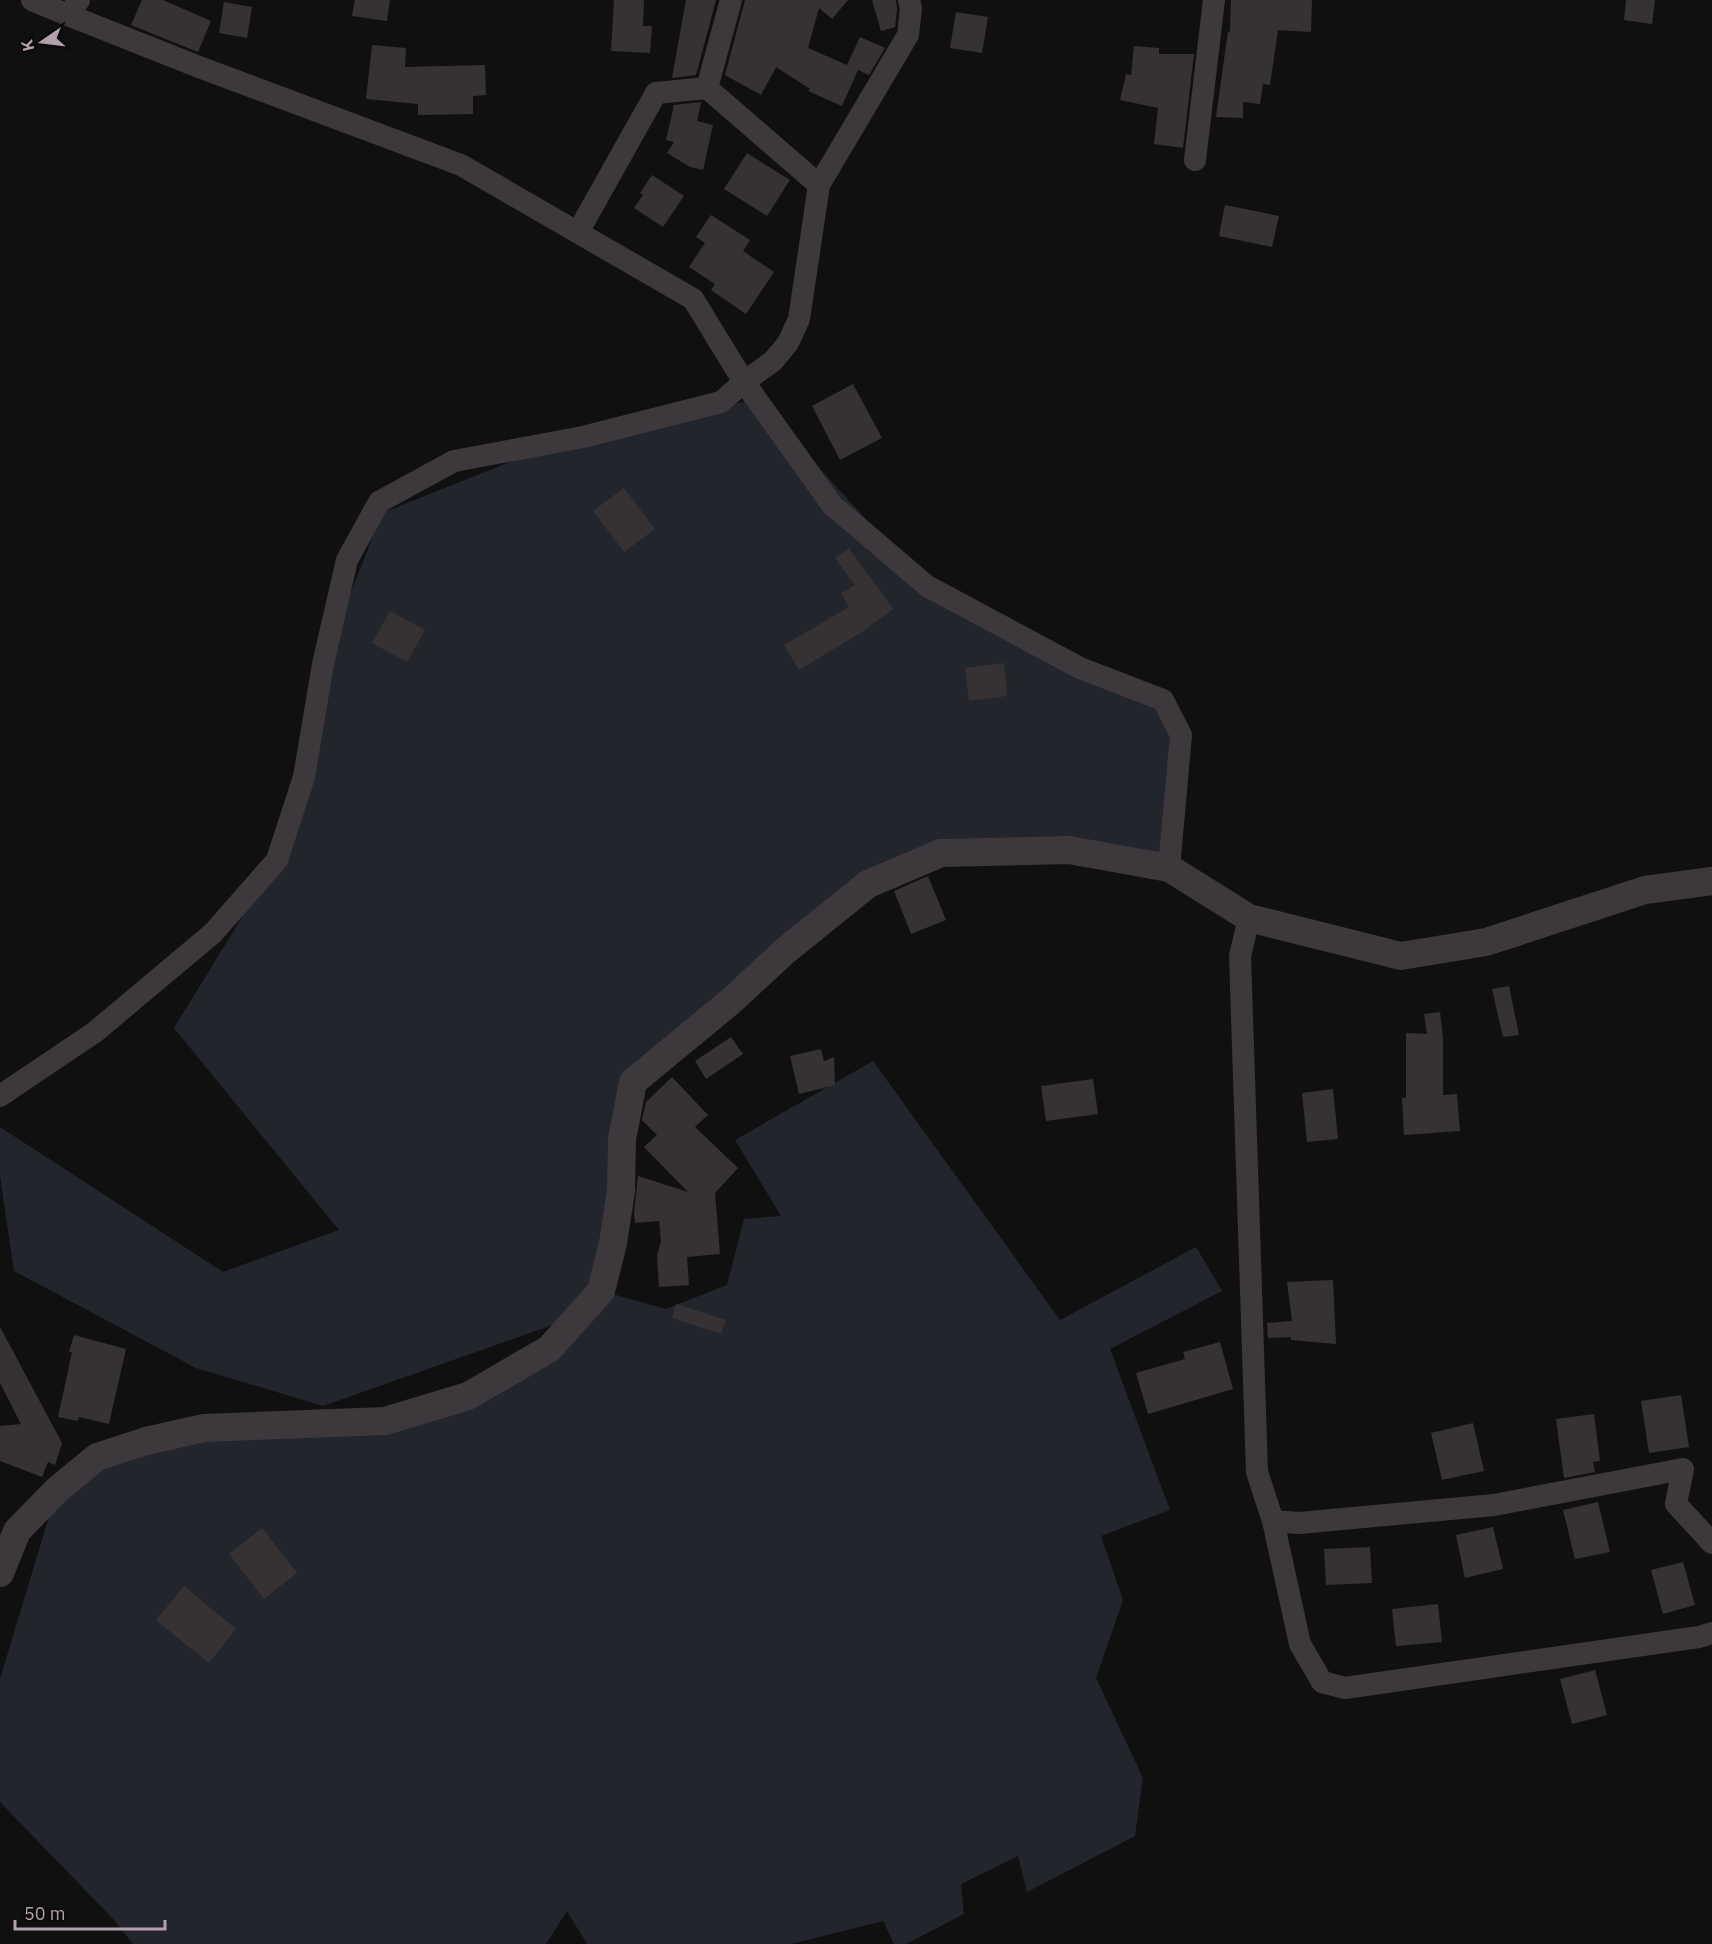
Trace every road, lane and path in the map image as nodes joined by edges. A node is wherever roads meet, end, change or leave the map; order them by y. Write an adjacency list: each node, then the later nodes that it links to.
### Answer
1 (32, 0): 5 (street)
2 (731, 0): 6 (street)
3 (909, 0): 8 (street)
4 (1214, 0): 7 (street)
5 (74, 7): 9 (street)
6 (707, 88): 8 (street); 9 (street)
7 (1195, 160)
8 (819, 184): 10 (street)
9 (578, 232): 10 (street)
10 (744, 382): 11 (street); 14 (street)
11 (1169, 868): 13 (street); 16 (street)
12 (1712, 881): 13 (street)
13 (1249, 918): 15 (street)
14 (0, 1096)
15 (1273, 1521): 17 (street); 19 (street)
16 (9, 1534): 18 (street)
17 (1712, 1543)
18 (0, 1573)
19 (1712, 1633)

